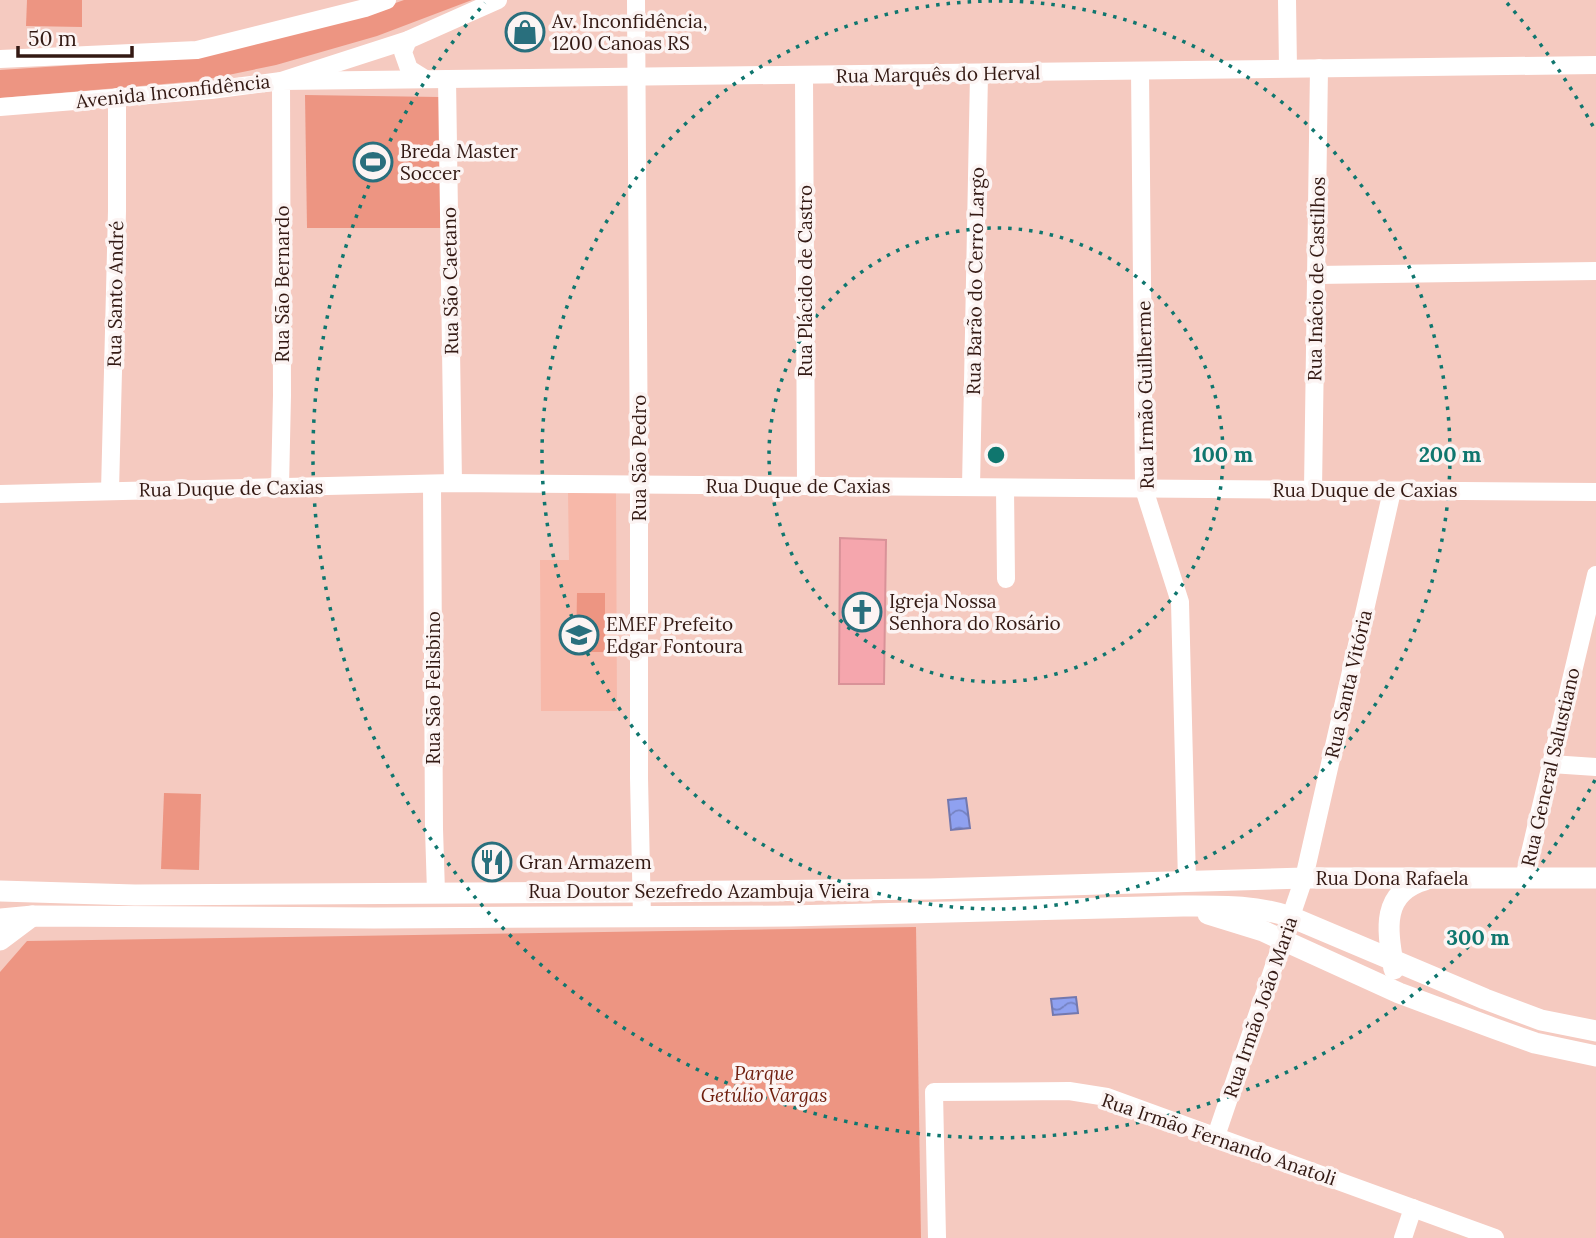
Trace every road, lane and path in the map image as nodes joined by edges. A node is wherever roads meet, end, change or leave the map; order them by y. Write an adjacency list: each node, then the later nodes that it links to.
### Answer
1 (387, 0): 6 (street, Avenida Inconfidência)
2 (498, 0): 5 (street, Avenida Inconfidência)
3 (636, 0): 13 (street, Rua São Pedro)
4 (1287, 0): 8 (street)
5 (408, 40): 14 (street); 16 (street, Avenida Inconfidência)
6 (0, 59)
7 (1596, 65): 9 (street, Rua Marquês do Herval)
8 (1288, 68): 9 (street, Rua Marquês do Herval); 10 (street, Rua Marquês do Herval)
9 (1319, 68): 20 (street, Rua Inácio de Castilhos)
10 (1140, 71): 11 (street, Rua Marquês do Herval); 28 (street, Rua Irmão Guilherme)
11 (979, 74): 12 (street, Rua Marquês do Herval); 26 (street, Rua Barão do Cerro Largo)
12 (804, 76): 13 (street, Rua Marquês do Herval); 24 (street, Rua Plácido de Castro)
13 (637, 78): 15 (street, Rua Marquês do Herval); 23 (street, Rua São Pedro)
14 (425, 79): 15 (street, Rua Marquês do Herval); 16 (street, Rua Marquês do Herval)
15 (447, 79): 21 (street, Rua São Caetano)
16 (281, 81): 17 (street, Avenida Inconfidência); 25 (street, Rua São Bernardo)
17 (117, 97): 18 (street, Avenida Inconfidência); 30 (street, Rua Santo André)
18 (0, 107)
19 (1596, 271): 20 (street)
20 (1316, 275): 29 (street, Rua Inácio de Castilhos)
21 (453, 483): 22 (street, Rua Duque de Caxias); 23 (street, Rua Duque de Caxias)
22 (432, 484): 25 (street, Rua Duque de Caxias); 44 (street, Rua São Felisbino)
23 (639, 485): 24 (street, Rua Duque de Caxias); 45 (street, Rua São Pedro)
24 (806, 486): 26 (street, Rua Duque de Caxias)
25 (280, 487): 30 (street, Rua Duque de Caxias)
26 (971, 487): 27 (street, Rua Duque de Caxias)
27 (1005, 488): 28 (street, Rua Duque de Caxias); 35 (street)
28 (1144, 489): 29 (street, Rua Duque de Caxias); 42 (street, Rua Irmão Guilherme)
29 (1313, 490): 31 (street, Rua Duque de Caxias)
30 (110, 491): 33 (street, Rua Duque de Caxias)
31 (1392, 491): 32 (street, Rua Duque de Caxias); 38 (street, Rua Santa Vitória)
32 (1596, 492)
33 (0, 494)
34 (1596, 575): 36 (street, Rua General Salustiano)
35 (1006, 579)
36 (1551, 764): 37 (street); 39 (street, Rua General Salustiano)
37 (1596, 767)
38 (1304, 878): 41 (main road, Rua Dona Rafaela); 42 (main road, Rua Dona Rafaela); 49 (street, Rua Irmão João Maria)
39 (1524, 878): 40 (main road, Rua Dona Rafaela); 41 (main road, Rua Dona Rafaela)
40 (1596, 878)
41 (1431, 879): 53 (main road)
42 (1187, 881): 45 (main road, Rua Doutor Sezefredo Azambuja Vieira)
43 (0, 891): 44 (main road, Rua Doutor Sezefredo Azambuja Vieira)
44 (436, 892): 45 (main road, Rua Doutor Sezefredo Azambuja Vieira)
45 (642, 892): 48 (street, Rua São Pedro)
46 (1183, 905): 48 (main road, Rua Doutor Sezefredo Azambuja Vieira); 49 (main road, Rua Doutor Sezefredo Azambuja Vieira); 51 (main road, Rua Doutor Sezefredo Azambuja Vieira)
47 (33, 916): 48 (main road, Rua Doutor Sezefredo Azambuja Vieira); 50 (main road, Rua Doutor Sezefredo Azambuja Vieira); 52 (main road)
48 (642, 917)
49 (1291, 917): 51 (street, Rua Irmão João Maria); 53 (main road, Rua Doutor Sezefredo Azambuja Vieira)
50 (0, 919)
51 (1283, 939): 54 (main road, Rua Doutor Sezefredo Azambuja Vieira); 57 (street, Rua Irmão João Maria)
52 (0, 940)
53 (1393, 960): 54 (main road); 55 (main road, Rua Doutor Sezefredo Azambuja Vieira)
54 (1399, 993): 56 (main road, Rua Doutor Sezefredo Azambuja Vieira)
55 (1596, 1031)
56 (1596, 1056)
57 (1216, 1136): 58 (street, Rua Irmão Fernando Anatoli); 59 (street, Rua Irmão Fernando Anatoli)
58 (1413, 1208): 60 (street); 61 (street, Rua Irmão Fernando Anatoli)
59 (937, 1238)
60 (1402, 1238)
61 (1495, 1238)

